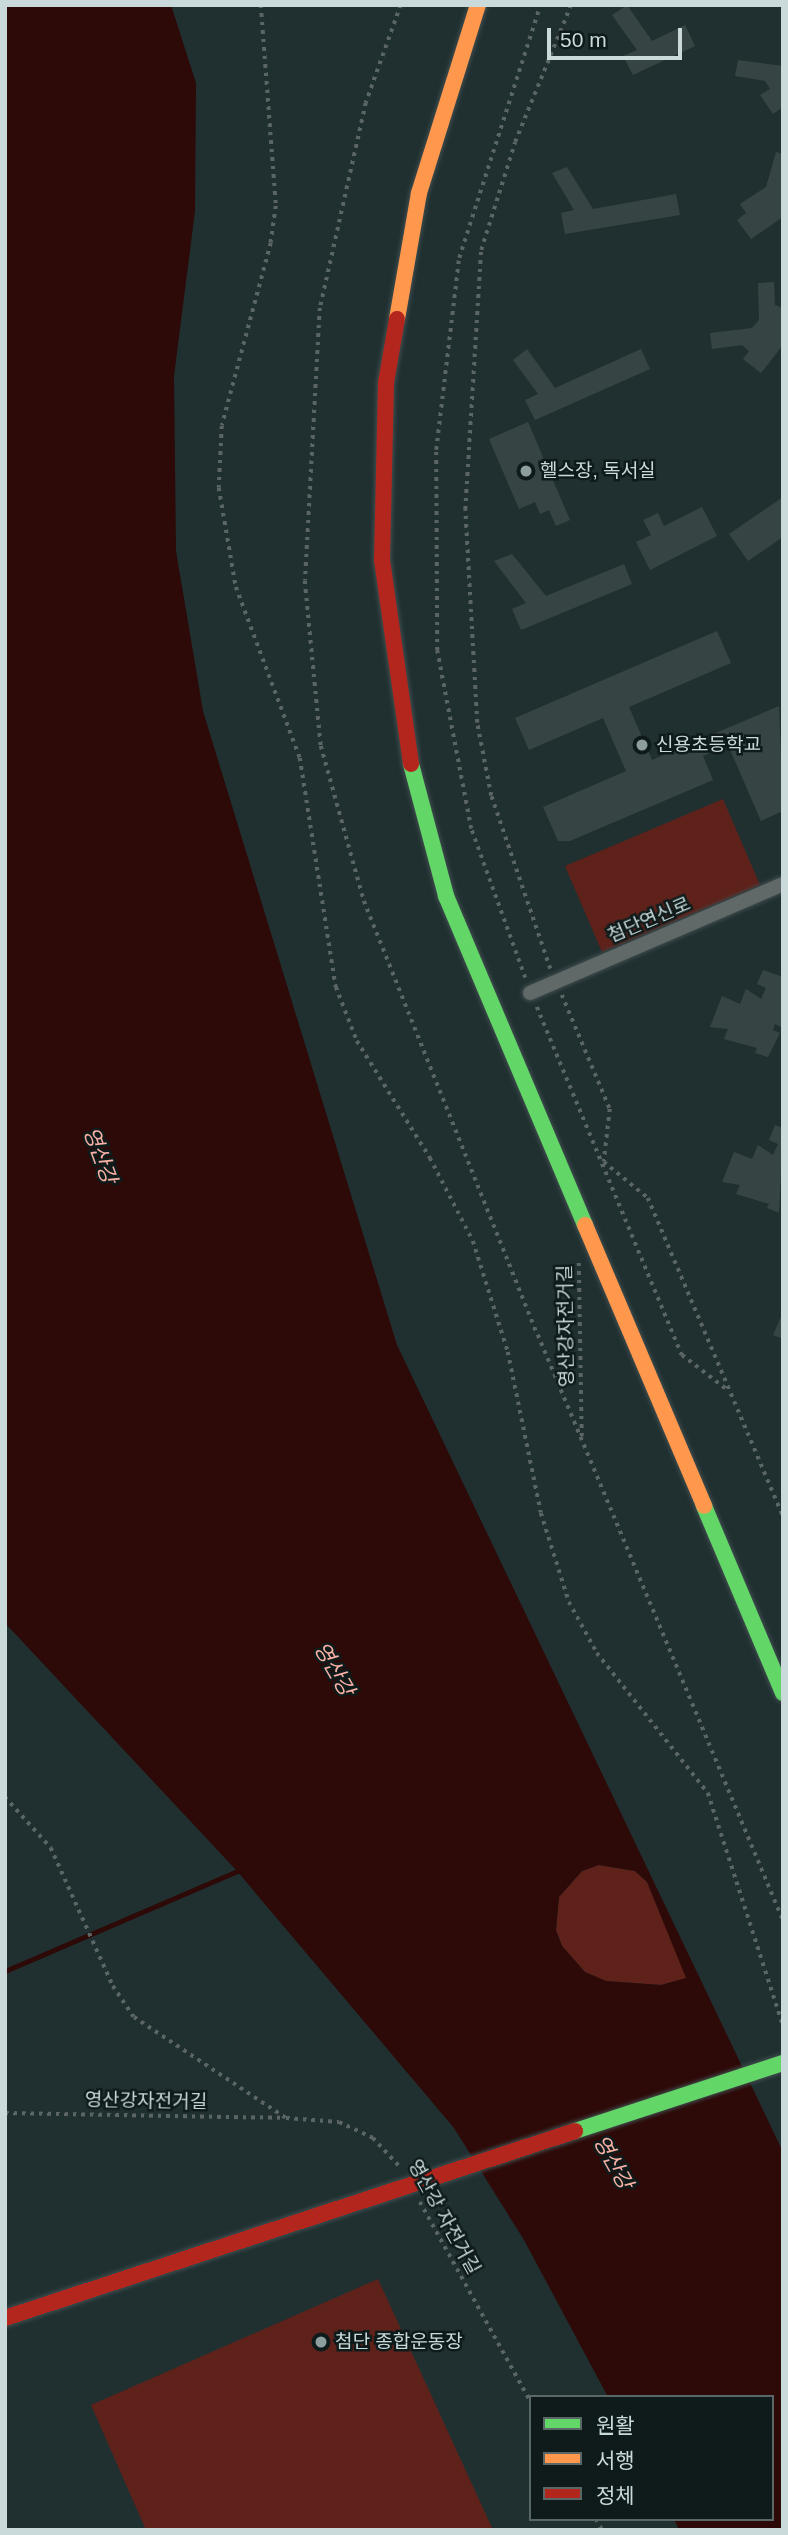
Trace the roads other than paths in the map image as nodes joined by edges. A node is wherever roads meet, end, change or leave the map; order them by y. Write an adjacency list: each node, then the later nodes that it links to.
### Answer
1 (478, 5): 4 (street)
2 (783, 884): 3 (street, 첨단연신로)
3 (530, 993)
4 (783, 1693)
5 (783, 2063): 6 (street, bridge)
6 (5, 2318)

